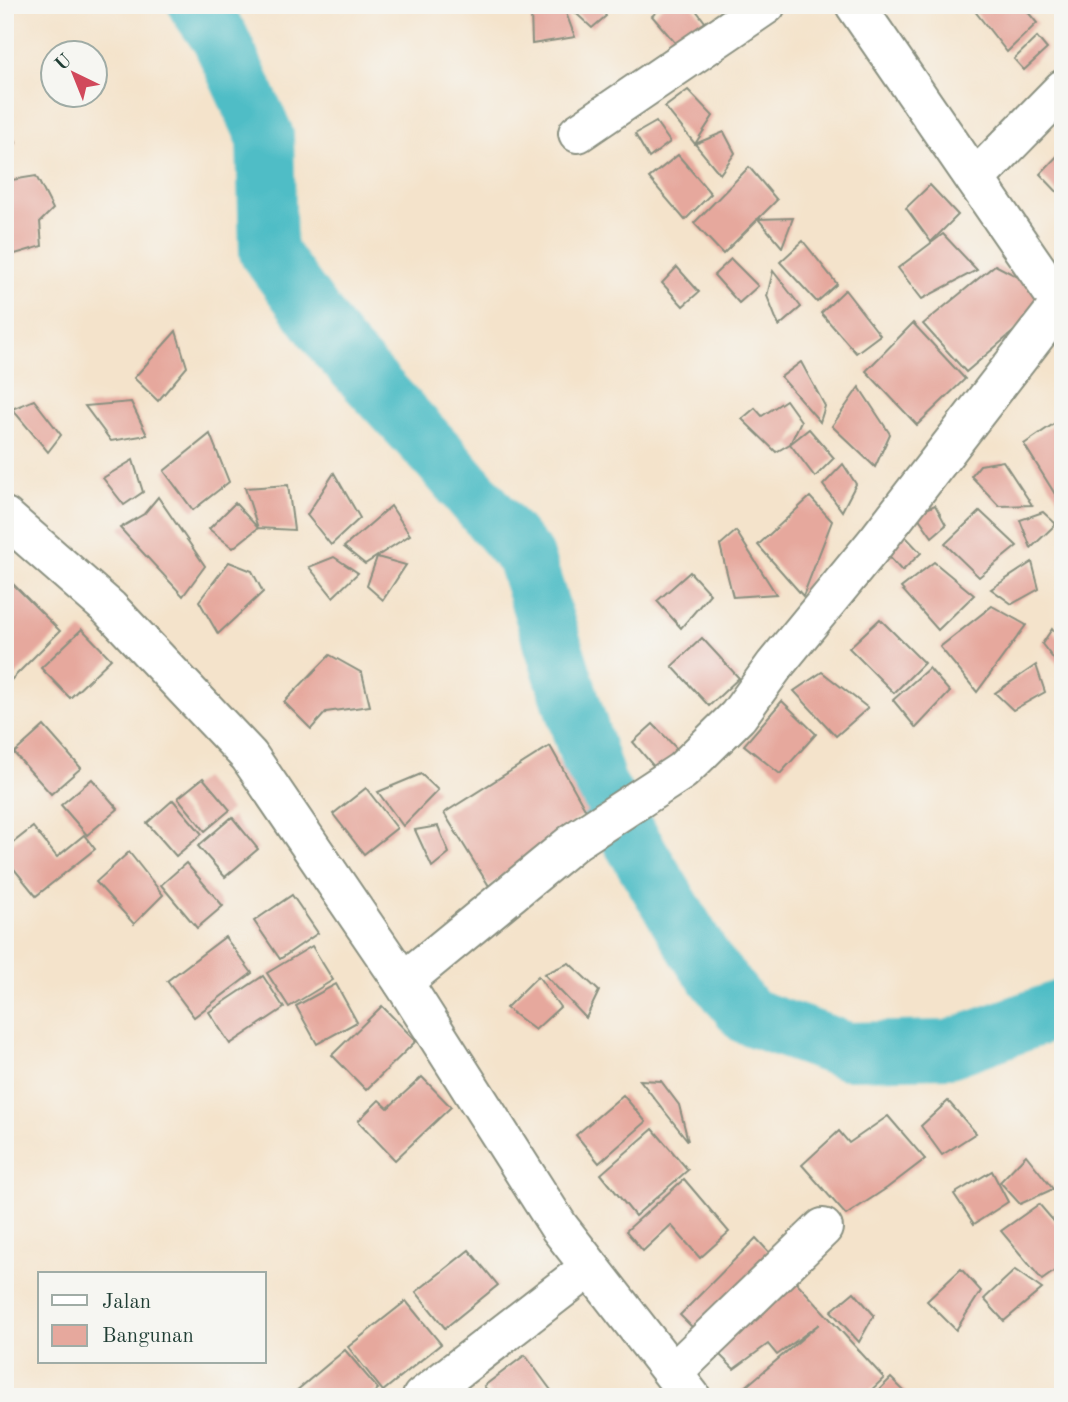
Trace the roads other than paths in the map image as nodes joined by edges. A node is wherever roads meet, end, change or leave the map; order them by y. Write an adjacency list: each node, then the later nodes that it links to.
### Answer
1 (766, 5): 4 (street)
2 (855, 5): 5 (street)
3 (1063, 89): 5 (street)
4 (578, 133)
5 (975, 179): 6 (street)
6 (1062, 302): 8 (street)
7 (5, 517): 8 (street)
8 (403, 982): 10 (street)
9 (822, 1228): 11 (street)
10 (589, 1268): 11 (street); 12 (street)
11 (682, 1385)
12 (422, 1397)

